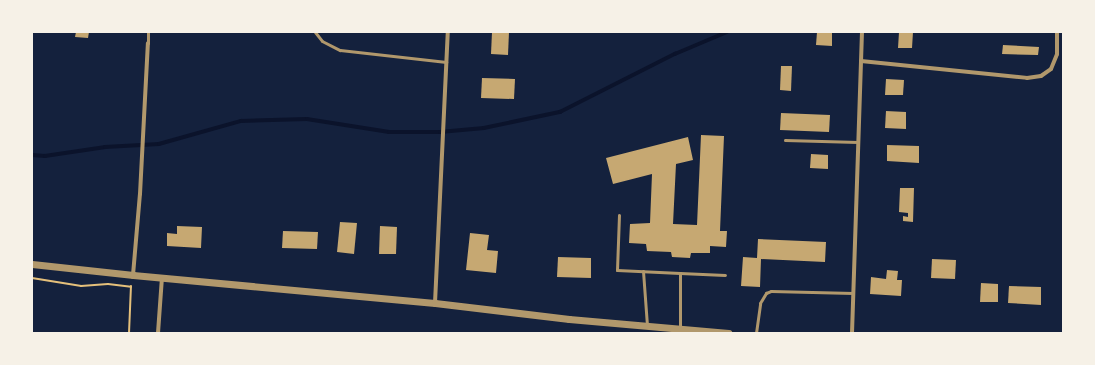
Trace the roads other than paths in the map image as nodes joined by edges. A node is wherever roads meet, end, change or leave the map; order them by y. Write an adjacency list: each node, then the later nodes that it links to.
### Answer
1 (148, 32): 6 (lane)
2 (315, 32): 8 (lane)
3 (448, 32): 8 (street)
4 (862, 32): 7 (street)
5 (1057, 32): 7 (street)
6 (148, 43): 15 (street)
7 (861, 61): 10 (street)
8 (446, 62): 19 (street)
9 (785, 140): 10 (lane)
10 (858, 142): 18 (street)
11 (619, 215): 13 (lane)
12 (32, 264): 15 (street)
13 (642, 271): 14 (lane); 20 (lane)
14 (680, 273): 16 (lane); 21 (lane)
15 (133, 275): 17 (street)
16 (725, 275)
17 (162, 277): 19 (street); 23 (street)
18 (853, 293): 25 (lane); 26 (street)
19 (435, 303): 20 (street)
20 (647, 326): 22 (street)
21 (680, 329): 22 (street); 24 (street)
22 (662, 330)
23 (158, 333)
24 (728, 333)
25 (756, 333)
26 (852, 333)

